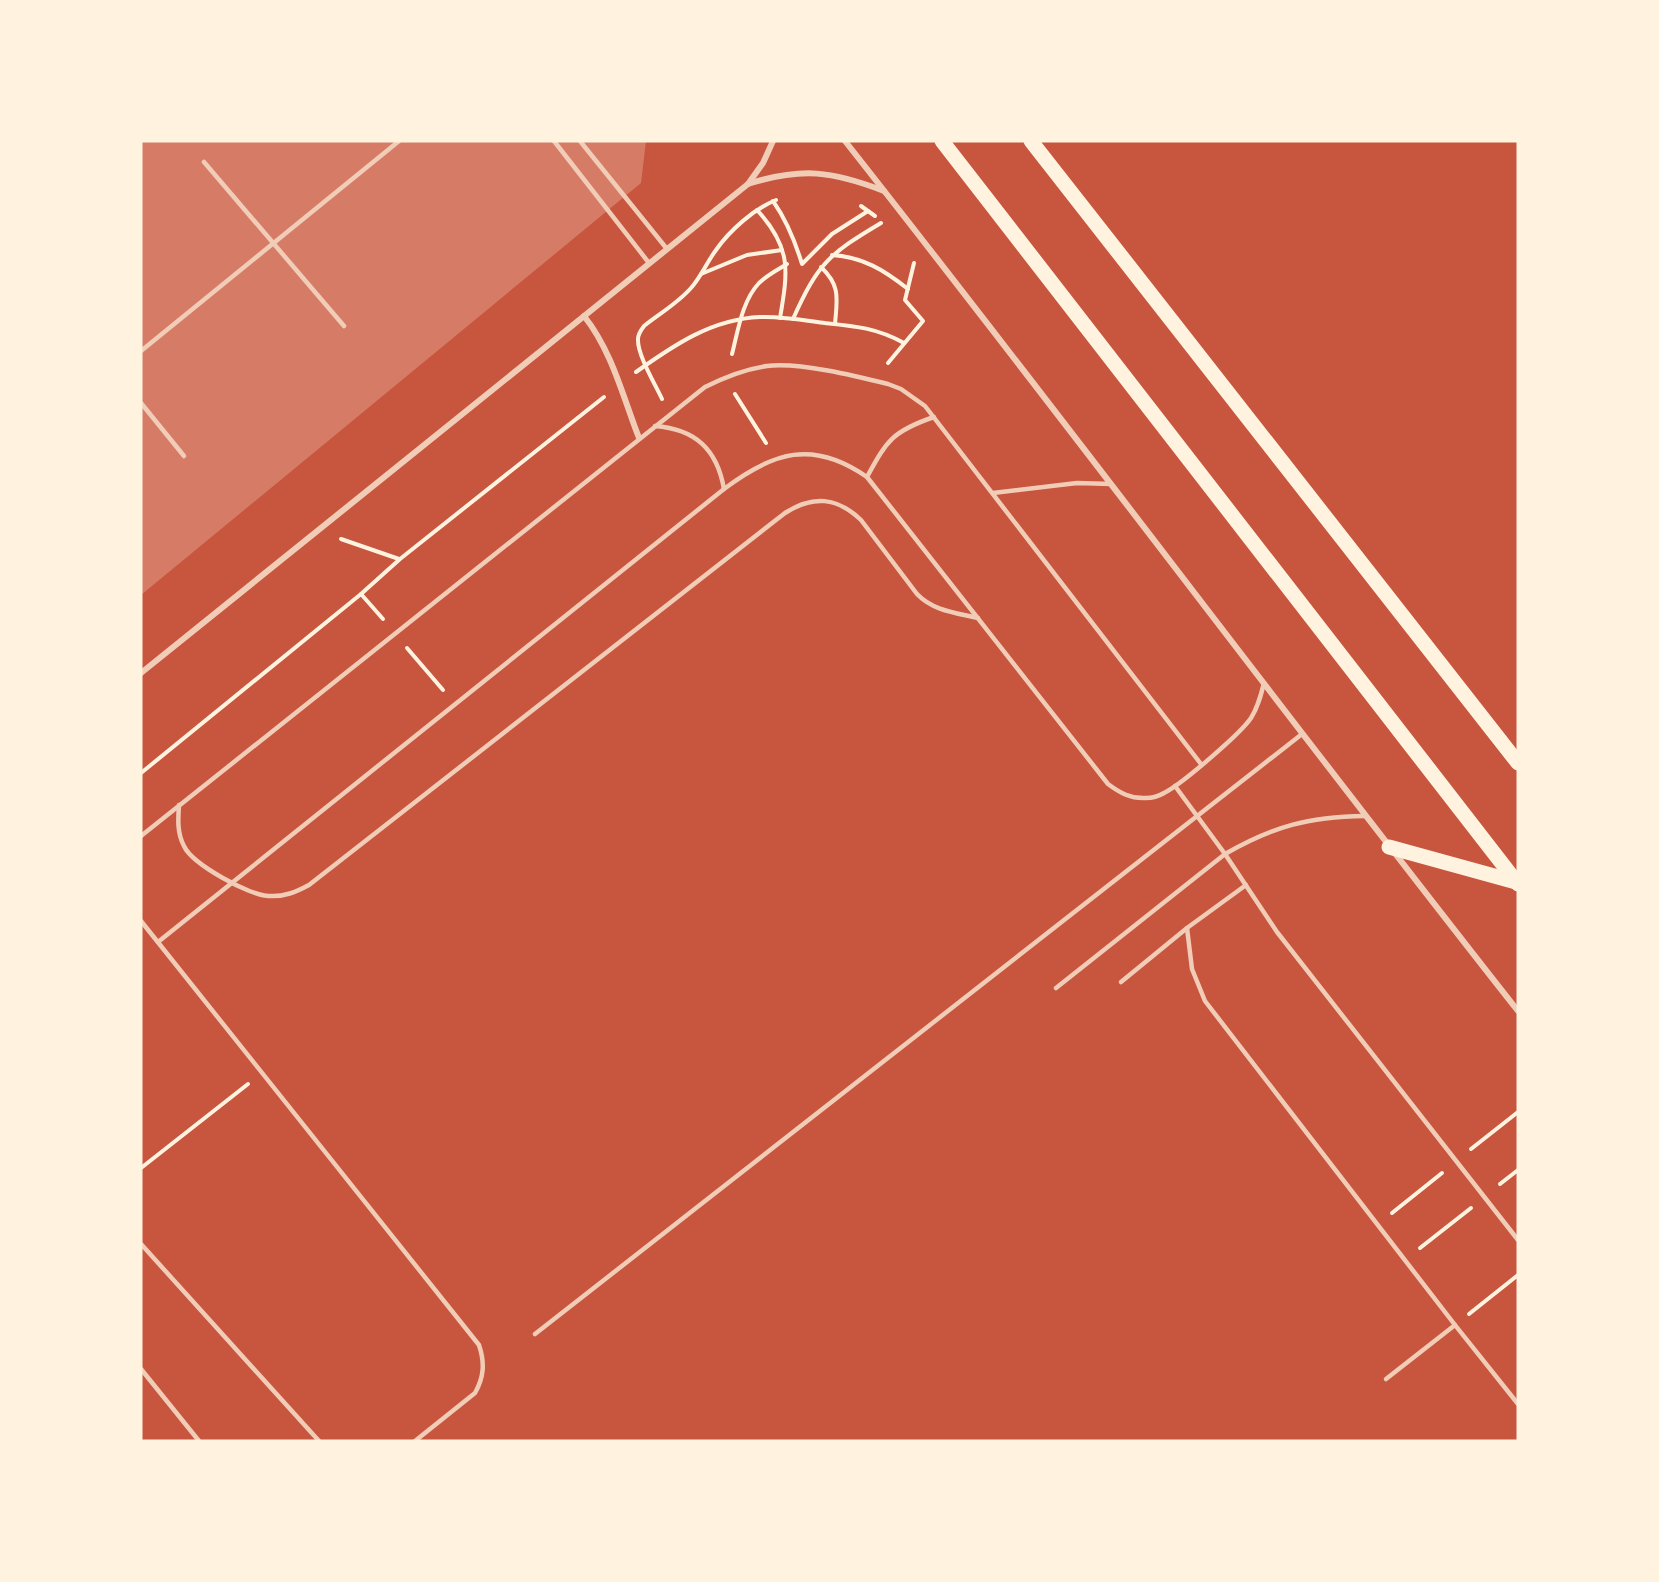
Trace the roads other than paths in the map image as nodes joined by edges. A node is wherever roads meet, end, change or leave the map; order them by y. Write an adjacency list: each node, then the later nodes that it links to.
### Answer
1 (399, 141): 11 (lane)
2 (554, 141): 13 (lane)
3 (580, 141): 12 (lane)
4 (773, 141): 9 (street)
5 (845, 141): 10 (street)
6 (942, 141): 40 (main road)
7 (1031, 141): 30 (main road)
8 (204, 162): 11 (lane)
9 (748, 184): 10 (street); 12 (street)
10 (884, 191): 23 (street)
11 (273, 244): 15 (lane); 16 (lane)
12 (667, 249): 13 (street)
13 (649, 263): 14 (street)
14 (584, 316): 20 (street); 27 (street)
15 (344, 326)
16 (141, 351)
17 (141, 403): 21 (lane)
18 (934, 417): 19 (lane); 22 (lane); 25 (lane)
19 (655, 426): 20 (lane); 24 (lane)
20 (639, 438): 33 (lane)
21 (184, 456)
22 (867, 477): 24 (lane); 26 (lane)
23 (1111, 484): 25 (lane); 28 (street)
24 (724, 489): 39 (lane)
25 (993, 493): 31 (lane)
26 (978, 618): 32 (lane); 39 (lane)
27 (141, 673)
28 (1264, 683): 29 (street); 31 (lane)
29 (1302, 734): 34 (lane); 35 (street)
30 (1518, 763)
31 (1201, 764): 32 (lane)
32 (1175, 786): 34 (lane)
33 (179, 805): 36 (lane); 39 (lane)
34 (1198, 816): 38 (lane); 51 (lane)
35 (1365, 816): 37 (street); 38 (lane)
36 (141, 836)
37 (1389, 847): 40 (main road); 47 (street)
38 (1225, 854): 41 (lane); 46 (lane)
39 (233, 882): 44 (lane)
40 (1517, 883)
41 (1245, 885): 43 (lane); 48 (lane)
42 (141, 921): 44 (lane)
43 (1187, 928): 45 (lane); 50 (lane)
44 (158, 942): 57 (lane)
45 (1121, 982)
46 (1056, 988)
47 (1518, 1011)
48 (1518, 1240)
49 (141, 1244): 56 (lane)
50 (1455, 1325): 53 (lane); 54 (lane)
51 (535, 1334)
52 (141, 1369): 55 (lane)
53 (1386, 1379)
54 (1518, 1404)
55 (199, 1441)
56 (319, 1441)
57 (415, 1441)

